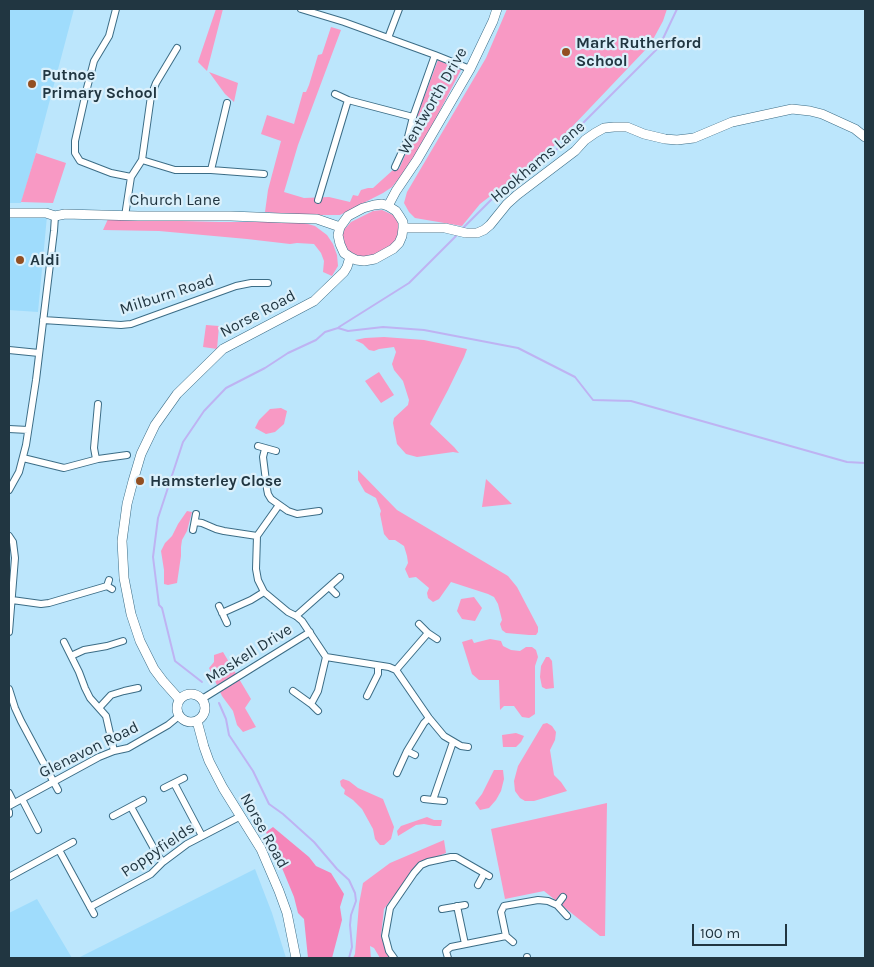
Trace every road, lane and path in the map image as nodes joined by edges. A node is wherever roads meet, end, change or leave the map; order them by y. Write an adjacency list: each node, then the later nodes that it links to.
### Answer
1 (116, 9): 18 (street)
2 (304, 9): 5 (street)
3 (399, 9): 5 (street)
4 (497, 9): 8 (street, Wentworth Drive)
5 (388, 38): 7 (street)
6 (177, 48): 14 (street)
7 (435, 55): 8 (street); 12 (street, Wentworth Drive)
8 (470, 69): 20 (street, Wentworth Drive)
9 (335, 94): 10 (street)
10 (348, 100): 12 (street); 19 (street)
11 (227, 103): 16 (street)
12 (413, 117): 15 (street, Wentworth Drive)
13 (865, 137): 25 (street, Hookhams Lane)
14 (142, 160): 16 (street); 18 (street)
15 (395, 167)
16 (211, 170): 17 (street)
17 (264, 174)
18 (131, 177): 23 (street)
19 (318, 200)
20 (388, 206): 24 (street); 25 (street)
21 (9, 213): 22 (street, Church Lane)
22 (55, 216): 23 (street, Church Lane); 28 (street)
23 (125, 216): 24 (street, Church Lane)
24 (340, 227): 26 (street)
25 (403, 228): 26 (street)
26 (350, 257): 72 (street, Norse Road)
27 (268, 283): 28 (street, Milburn Road)
28 (43, 320): 30 (street)
29 (9, 350): 30 (street)
30 (39, 353): 33 (street)
31 (98, 404): 37 (street)
32 (9, 429): 33 (street)
33 (28, 430): 36 (street)
34 (276, 451): 39 (street)
35 (127, 455): 37 (street)
36 (23, 458): 37 (street); 38 (street)
37 (96, 459)
38 (9, 490)
39 (279, 505): 40 (street); 45 (street)
40 (319, 511)
41 (196, 514): 42 (street)
42 (195, 522): 43 (street); 45 (street)
43 (193, 530)
44 (9, 536): 51 (street)
45 (257, 536): 49 (street)
46 (340, 577): 48 (street)
47 (109, 585): 51 (street)
48 (329, 587): 50 (street); 55 (street)
49 (264, 592): 54 (street); 55 (street)
50 (336, 594)
51 (12, 600): 53 (street)
52 (219, 606): 54 (street)
53 (10, 611): 58 (street)
54 (222, 613): 56 (street)
55 (296, 616): 59 (street)
56 (227, 623)
57 (419, 624): 60 (street)
58 (9, 632)
59 (310, 632): 65 (street, Maskell Drive); 73 (street, Maskell Drive)
60 (428, 633): 61 (street); 67 (street)
61 (437, 639)
62 (123, 641): 64 (street)
63 (64, 642): 64 (street)
64 (71, 656): 75 (street)
65 (326, 657): 66 (street); 74 (street)
66 (378, 666): 67 (street); 71 (street)
67 (396, 670): 78 (street)
68 (138, 688): 75 (street)
69 (9, 689): 87 (street)
70 (293, 691): 74 (street)
71 (366, 696)
72 (179, 699): 73 (street); 77 (street)
73 (202, 699): 79 (street, Norse Road)
74 (311, 704): 76 (street)
75 (99, 708): 82 (street)
76 (318, 711)
77 (179, 716): 79 (street); 82 (street, Glenavon Road)
78 (429, 718): 80 (street); 83 (street)
79 (197, 721): 100 (street, Norse Road)
80 (453, 742): 81 (street); 95 (street)
81 (468, 747)
82 (114, 751): 87 (street, Glenavon Road)
83 (408, 752): 84 (street); 85 (street)
84 (416, 755)
85 (397, 772)
86 (184, 778): 88 (street)
87 (54, 782): 90 (street); 92 (street, Glenavon Road)
88 (174, 783): 89 (street); 102 (street)
89 (164, 788)
90 (58, 790)
91 (9, 793): 98 (street)
92 (22, 799): 98 (street, Glenavon Road); 101 (street)
93 (424, 799): 95 (street)
94 (142, 800): 97 (street)
95 (433, 800): 96 (street)
96 (444, 801)
97 (131, 807): 99 (street); 105 (street)
98 (10, 809)
99 (113, 816)
100 (241, 816): 102 (street, Poppyfields); 117 (street, Norse Road)
101 (38, 830)
102 (202, 836): 105 (street, Poppyfields)
103 (73, 842): 104 (street)
104 (59, 850): 106 (street); 110 (street)
105 (163, 862): 110 (street, Poppyfields)
106 (9, 877)
107 (478, 885): 118 (street)
108 (563, 896): 109 (street)
109 (557, 905): 113 (street); 114 (street)
110 (90, 907): 112 (street)
111 (442, 909): 116 (street)
112 (94, 914)
113 (566, 916)
114 (506, 936): 115 (street); 116 (street)
115 (513, 942)
116 (465, 944): 119 (street)
117 (296, 958)
118 (394, 958)
119 (448, 958)

